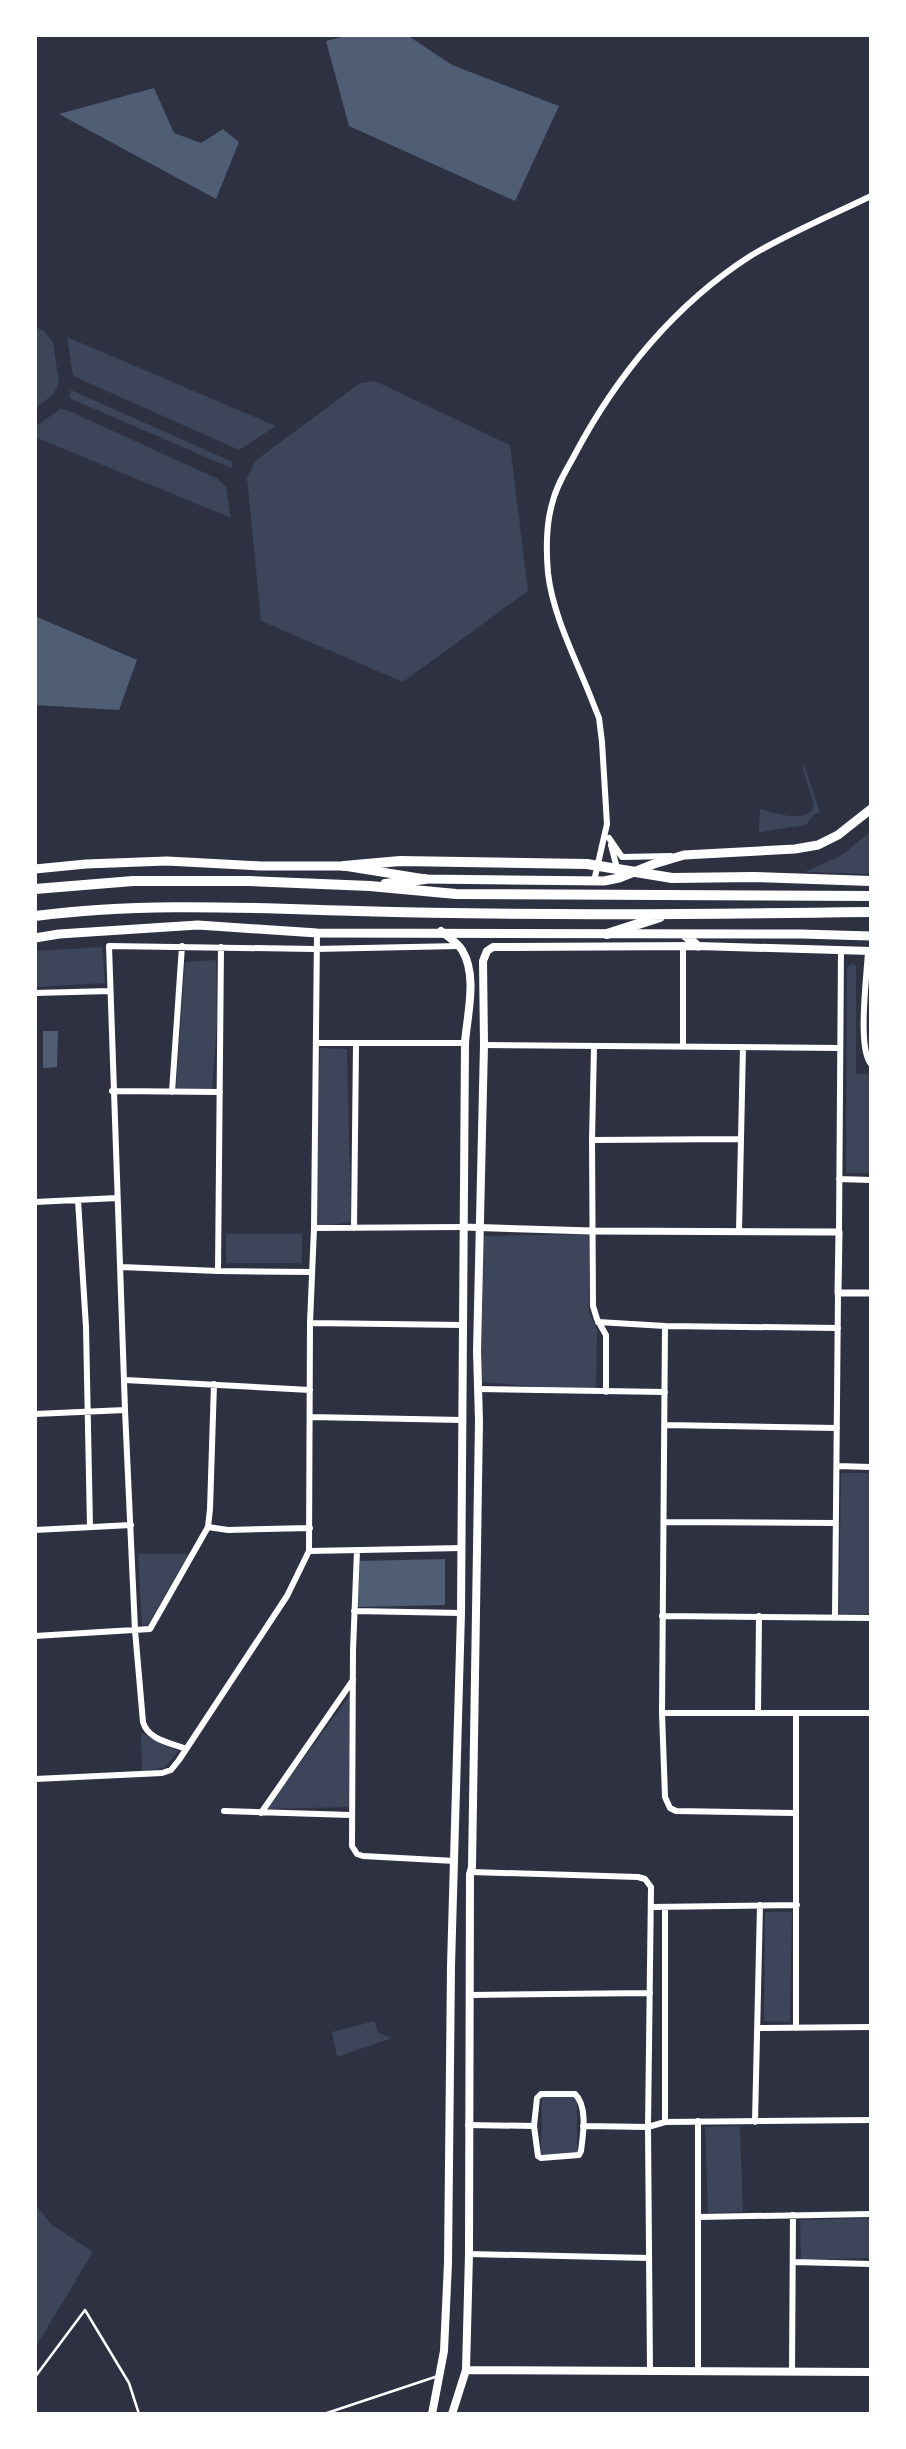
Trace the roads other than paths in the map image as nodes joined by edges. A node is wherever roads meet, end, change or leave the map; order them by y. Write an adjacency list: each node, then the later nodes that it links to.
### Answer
1 (871, 196): 3 (street)
2 (871, 809): 5 (main road)
3 (607, 830): 4 (street); 10 (street)
4 (609, 838): 5 (street); 8 (street)
5 (684, 855): 8 (main road)
6 (344, 866): 7 (main road); 9 (main road); 11 (highway)
7 (35, 869)
8 (619, 878): 10 (main road)
9 (425, 879): 10 (main road); 12 (highway)
10 (594, 881)
11 (871, 881)
12 (370, 886): 13 (highway); 14 (highway)
13 (35, 889)
14 (871, 896)
15 (871, 912): 16 (highway)
16 (669, 914): 17 (highway); 20 (highway)
17 (35, 916)
18 (441, 931): 19 (main road); 20 (main road); 25 (main road)
19 (317, 933): 23 (main road); 29 (street)
20 (607, 934): 21 (main road)
21 (683, 934): 22 (main road); 27 (main road)
22 (871, 936)
23 (35, 938)
24 (182, 946): 28 (street); 32 (street); 44 (street)
25 (459, 946): 29 (street); 35 (main road)
26 (682, 946): 27 (main road); 37 (main road); 39 (street)
27 (698, 946): 30 (main road)
28 (221, 947): 29 (street); 45 (street)
29 (315, 949): 34 (street)
30 (841, 950): 31 (main road); 41 (street)
31 (869, 951): 42 (street)
32 (110, 991): 33 (street); 43 (street)
33 (35, 993)
34 (316, 1043): 36 (street); 55 (street)
35 (465, 1043): 36 (street); 53 (main road)
36 (356, 1044): 56 (street)
37 (484, 1045): 38 (street); 54 (main road)
38 (594, 1046): 39 (street); 47 (street)
39 (683, 1046): 40 (street)
40 (743, 1047): 41 (street); 46 (street)
41 (840, 1048): 48 (street)
42 (871, 1064)
43 (112, 1091): 44 (street); 50 (street)
44 (172, 1092): 45 (street)
45 (220, 1092): 61 (street)
46 (740, 1139): 47 (street); 58 (street)
47 (592, 1140): 57 (street)
48 (839, 1179): 49 (street); 59 (street)
49 (871, 1180)
50 (117, 1199): 51 (street); 60 (street)
51 (78, 1200): 52 (street); 77 (street)
52 (35, 1202)
53 (463, 1227): 54 (street); 56 (street); 67 (main road)
54 (479, 1227): 57 (street); 72 (main road)
55 (314, 1228): 56 (street); 62 (street)
56 (354, 1228)
57 (592, 1231): 58 (street); 65 (street)
58 (739, 1231): 59 (street)
59 (839, 1232): 63 (street)
60 (121, 1267): 61 (street); 70 (street)
61 (218, 1271): 62 (street)
62 (312, 1272): 66 (street)
63 (838, 1293): 64 (street); 69 (street)
64 (871, 1293)
65 (598, 1322): 68 (street); 74 (street)
66 (310, 1323): 67 (street); 73 (street)
67 (463, 1325): 80 (main road)
68 (665, 1326): 69 (street); 75 (street)
69 (838, 1328): 82 (street)
70 (125, 1380): 71 (street); 76 (street)
71 (214, 1384): 73 (street); 89 (street)
72 (478, 1389): 74 (street); 104 (main road)
73 (310, 1390): 79 (street)
74 (606, 1392): 75 (street)
75 (664, 1392): 81 (street)
76 (125, 1410): 77 (street); 87 (street)
77 (88, 1413): 78 (street); 88 (street)
78 (35, 1414)
79 (310, 1417): 80 (street); 90 (street)
80 (462, 1420): 92 (main road)
81 (665, 1425): 82 (street); 85 (street)
82 (837, 1428): 83 (street)
83 (837, 1466): 84 (street); 86 (street)
84 (871, 1467)
85 (664, 1522): 86 (street); 97 (street)
86 (836, 1523): 99 (street)
87 (131, 1525): 88 (street); 101 (street)
88 (90, 1527): 91 (street)
89 (208, 1527): 90 (street); 101 (street)
90 (310, 1528): 93 (street)
91 (35, 1530)
92 (462, 1548): 94 (street); 96 (main road)
93 (309, 1551): 94 (street); 110 (street)
94 (357, 1551): 95 (street)
95 (354, 1611): 96 (street); 105 (street)
96 (461, 1613): 103 (main road)
97 (662, 1616): 98 (street); 107 (street)
98 (759, 1616): 99 (street); 106 (street)
99 (835, 1617): 100 (street)
100 (871, 1618)
101 (135, 1630): 102 (street); 110 (street)
102 (35, 1636)
103 (460, 1676): 104 (main road); 116 (main road)
104 (474, 1677): 117 (main road)
105 (353, 1680): 113 (street); 115 (street)
106 (758, 1712): 107 (street); 108 (street)
107 (662, 1713): 114 (street)
108 (796, 1713): 109 (street); 114 (street)
109 (871, 1713)
110 (187, 1749): 111 (street)
111 (35, 1779)
112 (224, 1811): 113 (street)
113 (261, 1813): 115 (street)
114 (795, 1813): 120 (street)
115 (351, 1815): 116 (street)
116 (455, 1860): 117 (main road); 118 (main road)
117 (471, 1868): 118 (main road); 121 (street); 124 (main road)
118 (455, 1873): 148 (main road)
119 (760, 1905): 120 (street); 122 (street); 126 (street)
120 (797, 1905): 127 (street)
121 (651, 1907): 122 (street); 123 (street)
122 (665, 1907): 130 (street)
123 (650, 1993): 124 (street); 135 (street)
124 (470, 1994): 132 (main road)
125 (871, 2027): 127 (street)
126 (758, 2028): 127 (street); 131 (street)
127 (796, 2028)
128 (871, 2120): 131 (street)
129 (698, 2121): 130 (street); 131 (street); 138 (street)
130 (665, 2122): 135 (street)
131 (755, 2122)
132 (468, 2125): 133 (street); 139 (main road)
133 (534, 2126): 134 (street); 134 (street)
134 (583, 2126): 135 (street)
135 (648, 2127): 140 (street)
136 (871, 2214): 137 (street)
137 (793, 2215): 138 (street); 141 (street)
138 (698, 2217): 145 (street)
139 (469, 2254): 140 (street); 143 (main road)
140 (649, 2258): 144 (street)
141 (793, 2262): 142 (street); 146 (street)
142 (871, 2264)
143 (466, 2370): 144 (main road); 153 (main road)
144 (650, 2371): 145 (main road)
145 (698, 2371): 146 (main road)
146 (792, 2371): 147 (main road)
147 (871, 2372)
148 (441, 2375): 151 (lane); 152 (main road)
149 (35, 2377): 150 (lane)
150 (139, 2414)
151 (324, 2414)
152 (432, 2414)
153 (452, 2414)

